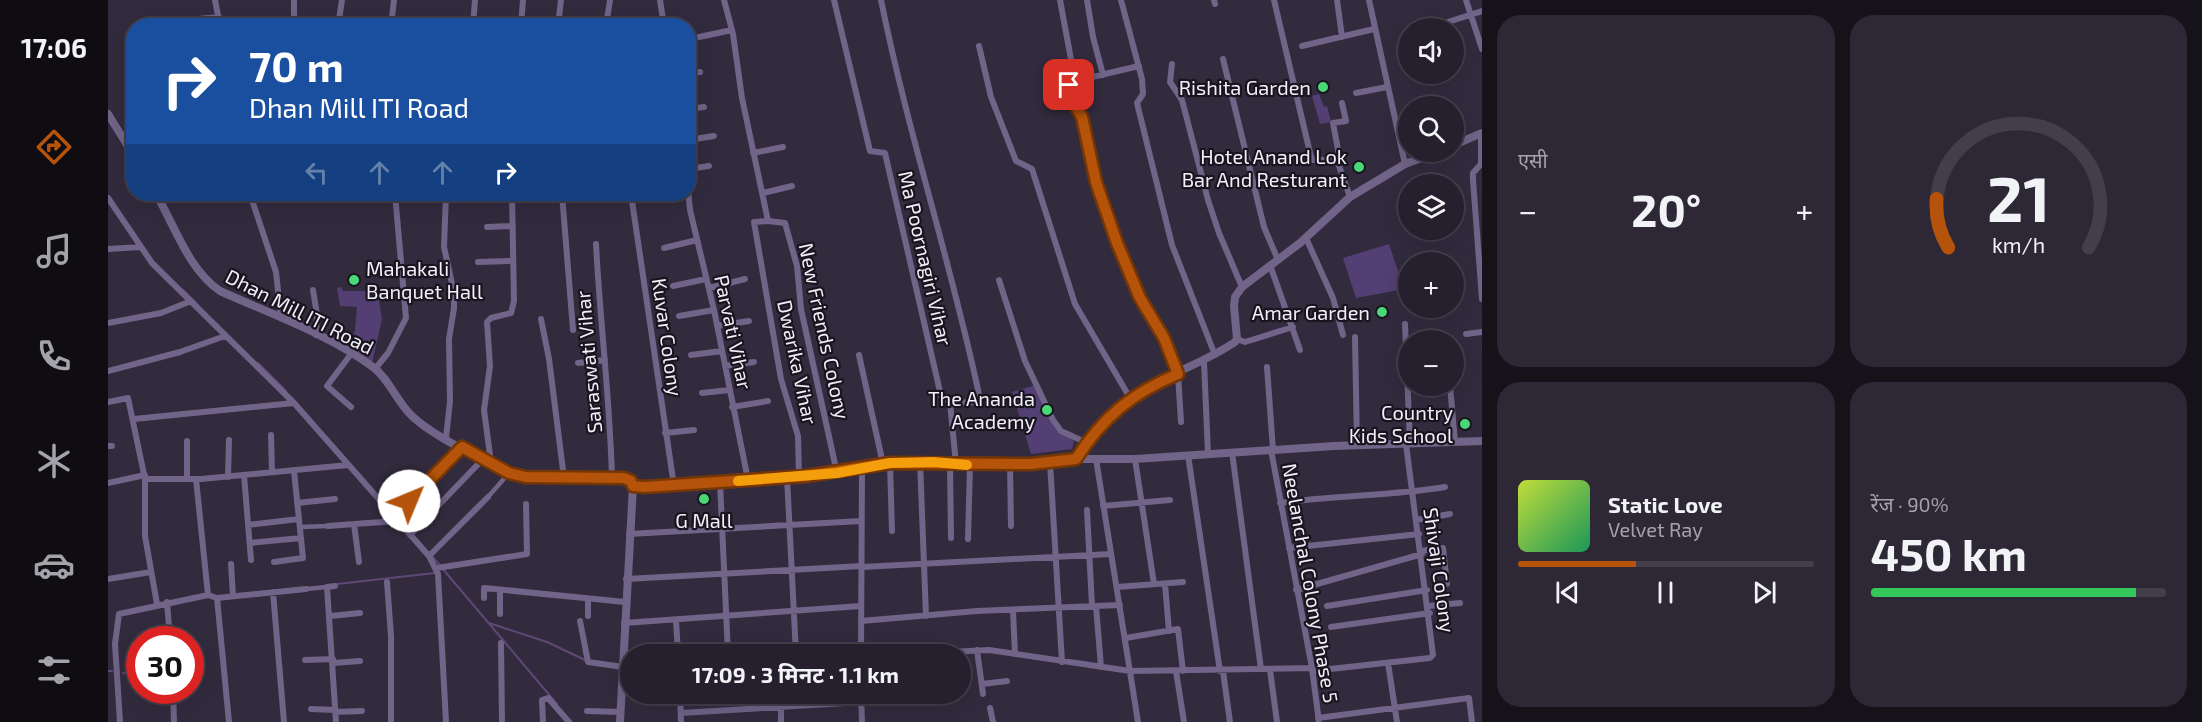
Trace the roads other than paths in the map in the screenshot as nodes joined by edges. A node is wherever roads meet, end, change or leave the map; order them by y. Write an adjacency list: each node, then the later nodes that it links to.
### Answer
1 (215, 0): 22 (street)
2 (294, 0): 24 (street)
3 (342, 0): 25 (street)
4 (394, 0): 26 (street)
5 (475, 0): 27 (street)
6 (523, 0): 28 (street)
7 (561, 0): 29 (street)
8 (610, 0): 30 (street)
9 (660, 0): 31 (street)
10 (724, 0): 34 (street)
11 (834, 0): 137 (street, Ma Poornagiri Vihar)
12 (881, 0): 137 (street)
13 (1060, 0): 46 (street)
14 (1087, 0): 45 (street)
15 (1121, 0): 42 (street)
16 (1274, 0): 60 (street)
17 (1337, 0): 36 (street)
18 (1369, 0): 33 (street)
19 (1466, 0): 21 (street)
20 (1482, 11): 21 (street)
21 (1471, 15): 32 (street); 39 (street)
22 (219, 17): 23 (street)
23 (208, 18)
24 (294, 18)
25 (339, 18)
26 (392, 18)
27 (474, 18)
28 (522, 18)
29 (559, 18)
30 (607, 18)
31 (663, 18)
32 (1461, 18)
33 (1374, 29): 36 (street); 47 (street)
34 (732, 30): 35 (street); 59 (street)
35 (699, 37)
36 (1342, 37): 38 (street)
37 (979, 46): 133 (street)
38 (1302, 46)
39 (1482, 49)
40 (1223, 59): 88 (street)
41 (1172, 64): 93 (street)
42 (1138, 66): 45 (street); 120 (street)
43 (696, 72): 44 (street)
44 (700, 72)
45 (1103, 75): 46 (street)
46 (1075, 81): 129 (street)
47 (1387, 87): 48 (street); 62 (street)
48 (1356, 93)
49 (1342, 103): 60 (street)
50 (704, 107): 51 (street)
51 (696, 108)
52 (108, 114): 57 (street)
53 (1481, 133): 56 (street); 96 (street)
54 (714, 136): 55 (street)
55 (696, 139)
56 (1464, 141)
57 (126, 143)
58 (783, 147): 59 (street)
59 (753, 153): 66 (street)
60 (1336, 160): 67 (street)
61 (1410, 162): 62 (street)
62 (1405, 164): 67 (street)
63 (709, 166): 64 (street)
64 (696, 168)
65 (792, 186): 66 (street)
66 (763, 193): 77 (street)
67 (1350, 197): 80 (street)
68 (108, 198): 83 (street)
69 (160, 201): 100 (street, Dhan Mill ITI Road)
70 (252, 201): 100 (street)
71 (396, 201): 127 (street)
72 (446, 201): 145 (street)
73 (512, 201): 78 (street)
74 (563, 201): 107 (street)
75 (632, 201): 143 (street, Kuvar Colony)
76 (690, 201): 81 (street, Parvati Vihar)
77 (768, 221): 173 (street, New Friends Colony); 175 (street, Dwarika Vihar)
78 (513, 226): 79 (street); 86 (street)
79 (487, 227)
80 (1306, 238): 88 (street); 111 (street)
81 (697, 240): 84 (street); 89 (street, Parvati Vihar)
82 (596, 244): 121 (street, Saraswati Vihar)
83 (141, 247): 85 (street); 97 (street)
84 (664, 248)
85 (108, 249)
86 (511, 261): 87 (street); 161 (street)
87 (478, 262)
88 (1274, 262): 93 (street); 106 (street)
89 (706, 279): 92 (street); 94 (street, Parvati Vihar)
90 (745, 279): 94 (street)
91 (999, 280): 149 (street)
92 (673, 286)
93 (1242, 287): 114 (street)
94 (709, 288): 98 (street, Parvati Vihar)
95 (313, 290): 110 (street)
96 (1482, 299)
97 (191, 301): 103 (street); 112 (street)
98 (714, 310): 99 (street); 105 (street, Parvati Vihar)
99 (680, 316)
100 (281, 319): 110 (street, Dhan Mill ITI Road)
101 (541, 319): 179 (street)
102 (748, 321): 105 (street)
103 (108, 323)
104 (1405, 324): 151 (street, Shivaji Colony)
105 (717, 326): 116 (street, Parvati Vihar)
106 (1293, 327): 114 (street); 115 (street)
107 (573, 330)
108 (1482, 332): 109 (street)
109 (1466, 334)
110 (316, 335): 117 (street, Dhan Mill ITI Road)
111 (1343, 335)
112 (225, 336): 128 (street); 136 (street)
113 (1355, 337): 152 (street)
114 (1237, 339): 120 (street)
115 (1300, 350)
116 (722, 351): 118 (street); 125 (street, Parvati Vihar)
117 (351, 354): 127 (street, Dhan Mill ITI Road); 138 (street)
118 (691, 355)
119 (859, 355): 164 (street)
120 (1215, 355): 123 (street)
121 (605, 360): 124 (street); 180 (street, Saraswati Vihar)
122 (754, 362): 125 (street)
123 (1204, 362): 129 (street); 156 (street)
124 (578, 363)
125 (725, 366): 130 (street, Parvati Vihar)
126 (1267, 367): 154 (street, Neelanchal Colony Phase 5)
127 (375, 369): 145 (street, Dhan Mill ITI Road)
128 (108, 371)
129 (1178, 374): 133 (street); 141 (street)
130 (729, 390): 131 (street); 139 (street, Parvati Vihar)
131 (702, 393)
132 (1451, 396): 150 (street)
133 (1130, 398): 149 (street)
134 (768, 401): 139 (street)
135 (108, 402): 140 (street)
136 (294, 403): 140 (street); 167 (street)
137 (950, 403): 165 (street, Ma Poornagiri Vihar)
138 (351, 406)
139 (732, 407): 183 (street, Parvati Vihar)
140 (134, 419): 176 (street)
141 (1181, 422)
142 (694, 429): 143 (street)
143 (665, 433): 187 (street, Kuvar Colony)
144 (271, 435): 171 (street)
145 (446, 438): 153 (street, Dhan Mill ITI Road)
146 (229, 440): 177 (street)
147 (187, 441): 181 (street)
148 (1482, 441): 150 (street)
149 (1087, 442): 158 (street)
150 (1455, 442): 151 (street)
151 (1408, 443): 152 (street); 189 (street, Shivaji Colony)
152 (1357, 445): 154 (street)
153 (462, 447): 161 (street, Dhan Mill ITI Road); 200 (street)
154 (1272, 450): 155 (street); 195 (street, Neelanchal Colony Phase 5)
155 (1232, 452): 156 (street); 296 (street)
156 (1208, 454): 157 (street)
157 (1188, 455): 160 (street); 301 (street)
158 (1076, 459): 159 (street); 163 (street)
159 (1096, 459): 160 (street); 197 (street)
160 (1135, 459): 194 (street)
161 (488, 460): 172 (street, Dhan Mill ITI Road); 212 (street)
162 (920, 461): 164 (street); 165 (street); 229 (street)
163 (1050, 462): 166 (street); 224 (street)
164 (887, 464): 169 (street); 211 (street)
165 (953, 464): 168 (street); 216 (street, Ma Poornagiri Vihar)
166 (1010, 464): 168 (street); 208 (street)
167 (348, 465): 170 (street); 200 (street)
168 (970, 465): 217 (street)
169 (862, 469): 173 (street); 203 (street)
170 (294, 471): 171 (street); 193 (street)
171 (272, 472): 174 (street)
172 (509, 473): 179 (street, Dhan Mill ITI Road); 190 (street)
173 (837, 473): 175 (street)
174 (244, 475): 177 (street); 205 (street)
175 (799, 476): 178 (street)
176 (145, 477): 181 (street); 185 (street); 233 (street)
177 (228, 477): 182 (street)
178 (787, 477): 183 (street); 206 (street)
179 (564, 478): 180 (street, Dhan Mill ITI Road)
180 (612, 478): 186 (street, Dhan Mill ITI Road)
181 (188, 479): 182 (street)
182 (196, 479): 249 (street)
183 (748, 480): 184 (street)
184 (720, 482): 187 (street); 210 (street)
185 (108, 483)
186 (633, 486): 187 (street); 213 (street)
187 (674, 486)
188 (1445, 487): 189 (street)
189 (1413, 492): 195 (street); 202 (street, Shivaji Colony)
190 (488, 497): 222 (street)
191 (335, 499): 193 (street)
192 (1170, 500): 194 (street)
193 (297, 502): 201 (street)
194 (1141, 502): 197 (street); 239 (street)
195 (1280, 503): 219 (street, Neelanchal Colony Phase 5)
196 (526, 504): 230 (street)
197 (1103, 506): 221 (street)
198 (1087, 510): 223 (street)
199 (1450, 514): 202 (street)
200 (395, 517): 204 (street); 212 (street)
201 (299, 519): 205 (street); 209 (street)
202 (1416, 520): 214 (street, Shivaji Colony)
203 (861, 521): 206 (street); 231 (street)
204 (354, 524): 207 (street); 227 (street)
205 (248, 525): 218 (street)
206 (789, 525): 210 (street); 232 (street)
207 (328, 526): 209 (street)
208 (1011, 526)
209 (300, 527): 215 (street)
210 (721, 529): 213 (street); 234 (street)
211 (892, 531)
212 (411, 534): 222 (street)
213 (629, 534): 236 (street)
214 (1419, 534): 219 (street); 220 (street, Shivaji Colony)
215 (301, 538): 218 (street); 226 (street)
216 (951, 538)
217 (968, 538)
218 (250, 543): 225 (street)
219 (1289, 548): 245 (street, Neelanchal Colony Phase 5)
220 (1421, 553): 241 (street); 245 (street); 246 (street, Shivaji Colony)
221 (1111, 554): 223 (street); 243 (street)
222 (430, 555): 230 (street)
223 (1089, 555): 224 (street); 260 (street)
224 (1056, 557): 229 (street); 262 (street)
225 (251, 560)
226 (274, 562)
227 (359, 562)
228 (231, 564): 250 (street)
229 (923, 565): 231 (street); 271 (street)
230 (440, 567): 327 (street)
231 (862, 567): 232 (street); 259 (street)
232 (792, 568): 234 (street); 264 (street)
233 (151, 572): 235 (street); 257 (street)
234 (723, 572): 236 (street); 270 (street)
235 (108, 579)
236 (626, 579): 255 (street)
237 (387, 582): 326 (street)
238 (1183, 582): 240 (street)
239 (1154, 584): 240 (street); 243 (street)
240 (1165, 584): 278 (street)
241 (1447, 584)
242 (331, 587): 244 (street); 268 (street)
243 (1117, 588): 258 (street)
244 (306, 589): 248 (street)
245 (1296, 590): 297 (street, Neelanchal Colony Phase 5)
246 (1427, 590): 261 (street); 263 (street, Shivaji Colony)
247 (500, 591): 252 (street); 253 (street); 267 (street)
248 (273, 592): 250 (street); 324 (street)
249 (208, 596): 251 (street); 254 (street)
250 (233, 596): 251 (street)
251 (217, 598): 323 (street)
252 (484, 598)
253 (588, 600): 255 (street); 269 (street)
254 (167, 602): 257 (street); 276 (street)
255 (625, 602): 275 (street)
256 (1460, 603): 263 (street)
257 (157, 604): 321 (street)
258 (1120, 605): 260 (street); 279 (street)
259 (861, 606): 264 (street); 274 (street)
260 (1094, 606): 262 (street); 294 (street)
261 (1327, 606)
262 (1059, 608): 265 (street); 292 (street)
263 (1429, 609): 277 (street); 293 (street, Shivaji Colony)
264 (793, 611): 270 (street); 284 (street)
265 (1013, 611): 271 (street); 288 (street)
266 (360, 613): 268 (street)
267 (500, 614)
268 (330, 616): 290 (street)
269 (588, 616)
270 (726, 616): 272 (street); 283 (street)
271 (926, 616): 274 (street)
272 (676, 620): 275 (street); 282 (street)
273 (580, 621): 295 (street)
274 (861, 621): 285 (street)
275 (624, 623): 281 (street)
276 (169, 626)
277 (1331, 627)
278 (1169, 631): 279 (street); 300 (street)
279 (1126, 638): 299 (street)
280 (501, 643): 328 (street)
281 (624, 644)
282 (677, 644)
283 (727, 644)
284 (795, 644)
285 (861, 644)
286 (971, 650): 287 (street)
287 (977, 650): 288 (street); 303 (street)
288 (1015, 654): 292 (street)
289 (305, 660): 290 (street)
290 (333, 661): 291 (street); 314 (street)
291 (360, 661)
292 (1062, 662): 294 (street)
293 (1389, 663): 297 (street); 313 (street)
294 (1101, 667): 299 (street)
295 (620, 668)
296 (1262, 669): 298 (street); 301 (street)
297 (1312, 669): 298 (street); 319 (street, Neelanchal Colony Phase 5)
298 (1270, 670): 338 (street)
299 (1130, 671): 300 (street); 335 (street)
300 (1180, 671): 301 (street); 336 (street)
301 (1222, 671): 337 (street)
302 (1007, 681): 303 (street)
303 (982, 684): 304 (street)
304 (983, 694)
305 (173, 704): 322 (street)
306 (622, 704): 317 (street)
307 (681, 704): 318 (street)
308 (835, 704): 310 (street)
309 (862, 704): 333 (street)
310 (781, 708): 318 (street); 332 (street)
311 (990, 708): 334 (street)
312 (311, 709): 314 (street)
313 (1395, 709): 319 (street); 339 (street); 340 (street)
314 (335, 711): 315 (street); 325 (street)
315 (362, 711)
316 (587, 711): 317 (street)
317 (621, 712): 330 (street)
318 (681, 713): 331 (street)
319 (1318, 720)
320 (568, 721): 329 (street)
321 (120, 722)
322 (174, 722)
323 (229, 722)
324 (284, 722)
325 (336, 722)
326 (391, 722)
327 (446, 722)
328 (502, 722)
329 (543, 722)
330 (620, 722)
331 (681, 722)
332 (781, 722)
333 (862, 722)
334 (993, 722)
335 (1138, 722)
336 (1184, 722)
337 (1230, 722)
338 (1277, 722)
339 (1397, 722)
340 (1472, 722)

